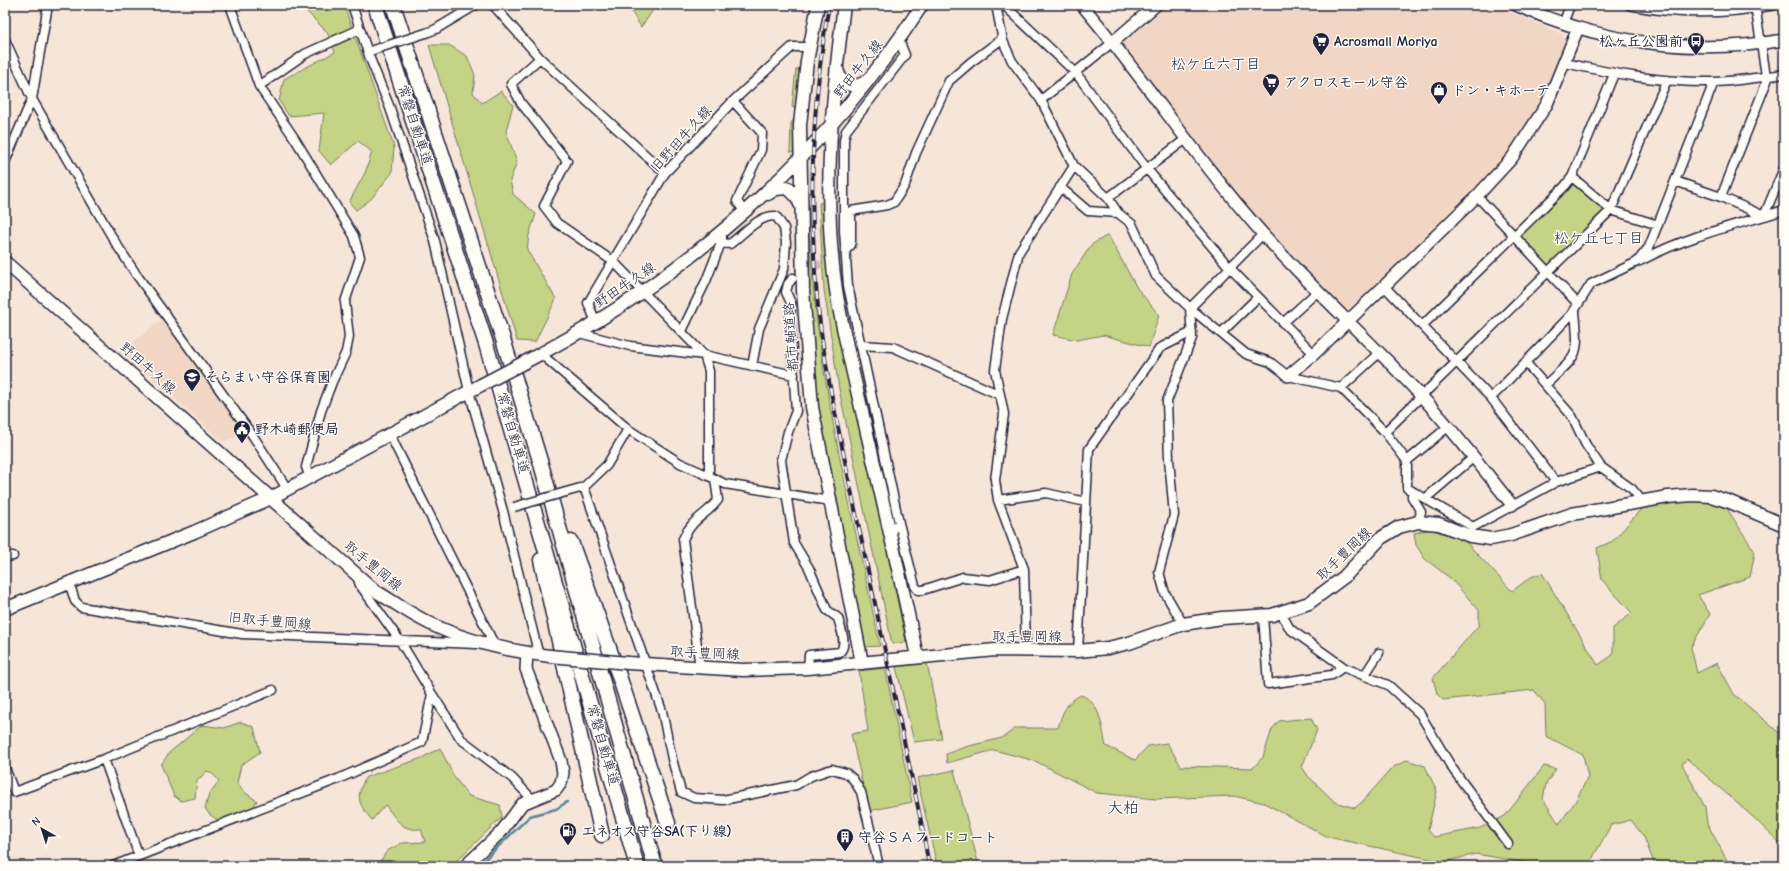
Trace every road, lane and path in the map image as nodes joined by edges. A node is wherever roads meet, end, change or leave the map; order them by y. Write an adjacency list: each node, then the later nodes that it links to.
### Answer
1 (48, 5): 42 (street)
2 (230, 5): 41 (street)
3 (352, 5): 22 (street)
4 (375, 5): 107 (highway, 常磐自動車道)
5 (393, 5): 114 (highway, 常磐自動車道)
6 (493, 5): 31 (street)
7 (818, 5): 29 (main road, 都市軸道路)
8 (844, 5): 33 (main road)
9 (922, 5): 25 (main road, 野田牛久線)
10 (996, 5): 23 (street)
11 (1004, 5): 34 (street)
12 (1082, 5): 27 (street)
13 (1516, 5): 21 (street)
14 (1570, 5): 20 (street)
15 (1629, 5): 19 (street)
16 (1775, 5): 19 (street)
17 (473, 6): 30 (street, bridge)
18 (1152, 6): 27 (street)
19 (1755, 7): 28 (street)
20 (1566, 16)
21 (1578, 28): 28 (street); 32 (street)
22 (360, 29): 30 (street); 41 (street)
23 (1002, 39): 43 (street); 70 (street)
24 (5, 40): 42 (street)
25 (899, 40): 35 (main road, 野田牛久線); 70 (street)
26 (1784, 40): 28 (street)
27 (1113, 42): 34 (street); 46 (street)
28 (1761, 44): 38 (street)
29 (809, 48): 44 (street, 旧野田牛久線); 47 (main road, 都市軸道路)
30 (370, 51): 103 (street)
31 (540, 58): 52 (street); 72 (street)
32 (1565, 63): 36 (street); 56 (street)
33 (836, 66): 35 (main road); 45 (main road)
34 (1076, 73): 43 (street); 51 (street)
35 (875, 74): 45 (main road, 野田牛久線)
36 (1614, 74): 39 (street); 53 (street)
37 (1784, 74): 38 (street)
38 (1768, 76): 40 (street); 57 (street)
39 (1667, 80): 40 (street); 61 (street)
40 (1714, 82): 54 (street)
41 (259, 86): 117 (street)
42 (32, 99): 48 (street); 120 (street)
43 (1042, 100): 49 (street)
44 (733, 101): 52 (street, 旧野田牛久線); 63 (street)
45 (832, 125): 47 (main road, 野田牛久線); 134 (main road)
46 (1186, 139): 51 (street); 67 (street)
47 (800, 160): 59 (main road, 野田牛久線); 60 (main road, 都市軸道路)
48 (5, 162)
49 (1074, 166): 55 (street); 58 (street)
50 (1784, 168): 65 (street)
51 (1147, 169): 58 (street); 74 (street)
52 (665, 172): 72 (street, 旧野田牛久線)
53 (1572, 177): 61 (street); 68 (street)
54 (1675, 181): 57 (street); 66 (street)
55 (1060, 187): 64 (street); 104 (street)
56 (1477, 196): 68 (street); 77 (street)
57 (1721, 197): 65 (street)
58 (1108, 198): 64 (street)
59 (760, 199): 60 (main road); 63 (main road, 野田牛久線)
60 (800, 205): 126 (main road, 都市軸道路)
61 (1611, 210): 66 (street); 75 (street)
62 (1784, 210): 65 (street)
63 (745, 213): 69 (main road, 野田牛久線)
64 (1118, 213): 82 (street)
65 (1764, 216): 73 (street)
66 (1658, 224): 73 (street)
67 (1263, 234): 74 (street); 78 (street)
68 (1514, 236): 75 (street); 86 (street)
69 (722, 238): 79 (main road, 野田牛久線); 87 (street); 98 (street)
70 (845, 251): 91 (street)
71 (5, 262): 123 (main road, 野田牛久線)
72 (614, 262): 79 (street); 84 (street, 旧野田牛久線)
73 (1637, 262): 81 (street)
74 (1229, 267): 80 (street); 82 (street)
75 (1549, 273): 81 (street); 97 (street)
76 (793, 278): 99 (street)
77 (1384, 286): 83 (street); 86 (street)
78 (1318, 291): 83 (street); 85 (street)
79 (644, 292): 84 (main road, 野田牛久線); 87 (street)
80 (1258, 297): 85 (street); 90 (street)
81 (1576, 307): 96 (street); 101 (street)
82 (1190, 308): 88 (street); 90 (street)
83 (1347, 321): 92 (street); 94 (street)
84 (596, 322): 89 (main road, 野田牛久線)
85 (1283, 323): 94 (street)
86 (1422, 326): 97 (street)
87 (682, 331): 95 (street)
88 (1192, 332): 128 (street); 141 (street)
89 (579, 333): 93 (main road, 野田牛久線); 95 (street)
90 (1221, 333): 100 (street)
91 (861, 346): 104 (street); 132 (street)
92 (1379, 353): 102 (street); 105 (street)
93 (541, 354): 103 (main road, 野田牛久線, bridge); 109 (street)
94 (1314, 354): 100 (street)
95 (704, 356): 98 (street); 116 (street)
96 (1526, 362): 101 (street); 106 (street)
97 (1457, 363): 105 (street); 106 (street)
98 (752, 366): 99 (street)
99 (794, 375): 122 (street)
100 (1288, 376): 102 (street)
101 (1545, 384): 115 (street)
102 (1341, 388): 110 (street)
103 (469, 391): 111 (main road, 野田牛久線); 130 (street)
104 (1000, 395): 125 (street)
105 (1422, 396): 108 (street); 110 (street)
106 (1491, 398): 118 (street)
107 (508, 416): 163 (highway); 168 (highway, 常磐自動車道)
108 (1449, 426): 112 (street); 113 (street)
109 (628, 429): 116 (street); 119 (street)
110 (1385, 432): 113 (street)
111 (390, 435): 117 (main road, 野田牛久線); 143 (street)
112 (1474, 457): 124 (street); 129 (street)
113 (1407, 461): 121 (street)
114 (541, 464): 162 (highway); 169 (highway, 常磐自動車道)
115 (1601, 467): 118 (street); 127 (street)
116 (712, 477): 122 (street); 152 (street)
117 (310, 478): 120 (main road, 野田牛久線)
118 (1556, 482): 129 (street)
119 (584, 487): 130 (street, bridge); 150 (street)
120 (288, 490): 123 (main road, 野田牛久線)
121 (1412, 491): 124 (street); 131 (street)
122 (786, 494): 126 (street); 153 (street)
123 (271, 498): 136 (main road, 取手豊岡線); 137 (main road, 野田牛久線)
124 (1426, 498): 129 (street)
125 (998, 500): 128 (street); 135 (street)
126 (830, 501): 149 (main road, 都市軸道路)
127 (1642, 501): 131 (main road, 取手豊岡線); 133 (main road, 取手豊岡線)
128 (1086, 502): 145 (street)
129 (1512, 505)
130 (503, 511): 147 (street)
131 (1418, 522): 139 (main road, 取手豊岡線)
132 (899, 523): 134 (street); 135 (street)
133 (1784, 525)
134 (888, 529): 148 (main road)
135 (1024, 569): 144 (street)
136 (357, 576): 142 (street); 143 (main road, 取手豊岡線)
137 (69, 582): 138 (main road, 野田牛久線); 142 (street, 旧取手豊岡線)
138 (5, 609)
139 (1282, 613): 140 (main road, 取手豊岡線); 151 (street)
140 (1263, 616): 141 (main road, 取手豊岡線); 151 (street)
141 (1183, 624): 145 (main road, 取手豊岡線)
142 (400, 641): 143 (street, 旧取手豊岡線); 156 (street)
143 (491, 646): 147 (main road, 取手豊岡線)
144 (1026, 650): 145 (main road, 取手豊岡線); 148 (main road, 取手豊岡線)
145 (1078, 651)
146 (1378, 653): 154 (street)
147 (532, 654): 150 (main road, 取手豊岡線, bridge); 161 (street)
148 (917, 657): 149 (main road, 取手豊岡線)
149 (862, 663): 153 (main road, 取手豊岡線)
150 (645, 664): 152 (main road, 取手豊岡線); 170 (street)
151 (1339, 664): 154 (street)
152 (700, 668): 153 (main road, 取手豊岡線)
153 (808, 668)
154 (1364, 676): 164 (street)
155 (273, 690): 157 (street)
156 (432, 694): 161 (street); 165 (street)
157 (104, 759): 159 (street); 165 (street)
158 (5, 768): 159 (street)
159 (14, 792): 160 (street)
160 (5, 796)
161 (532, 799): 167 (street)
162 (668, 823)
163 (602, 835)
164 (1508, 844)
165 (138, 856): 166 (street)
166 (114, 866)
167 (466, 866)
168 (637, 866)
169 (655, 866)
170 (879, 866)

